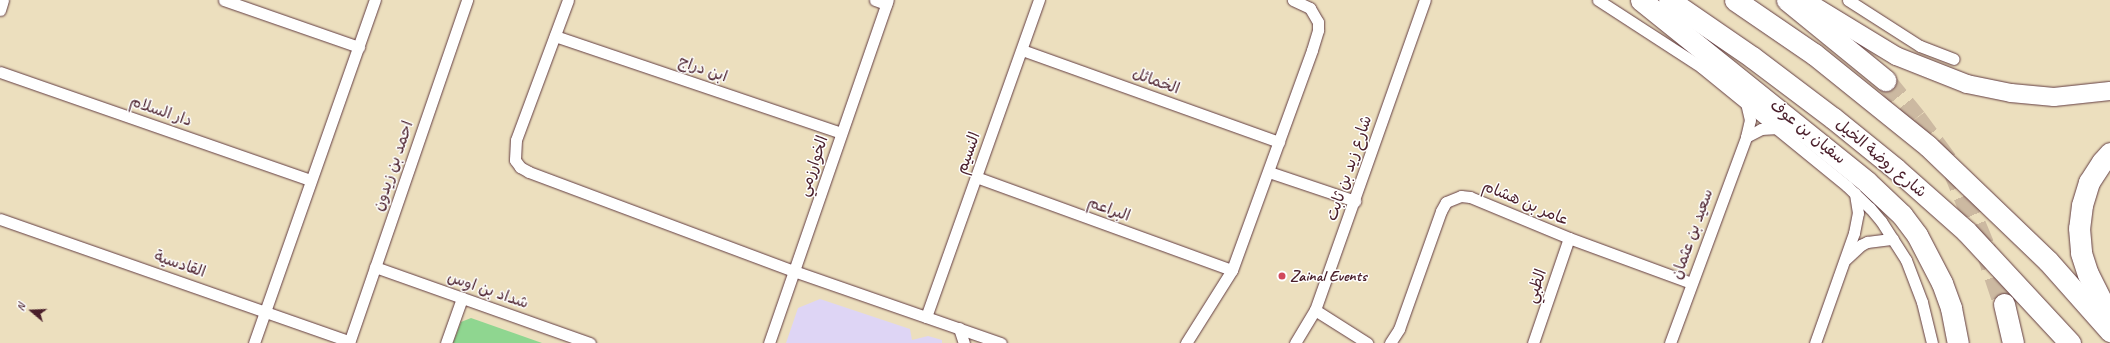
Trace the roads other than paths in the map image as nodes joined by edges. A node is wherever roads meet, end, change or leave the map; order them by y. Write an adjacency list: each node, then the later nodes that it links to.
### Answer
1 (3, 0): 18 (street)
2 (224, 0): 20 (street)
3 (375, 0): 20 (street)
4 (467, 0): 41 (street, احمد بن زيدون)
5 (568, 0): 19 (street)
6 (875, 0): 17 (street)
7 (1039, 0): 21 (street, النسيم)
8 (1293, 0): 30 (street)
9 (1425, 0): 36 (street, شارع زيد بن ثابت)
10 (1598, 0): 26 (street, سفيان بن عوف)
11 (1641, 0): 68 (highway)
12 (1669, 0): 70 (highway, شارع روضة الخيل)
13 (1735, 0): 52 (highway)
14 (1787, 0): 24 (highway)
15 (1804, 0): 25 (main road)
16 (1848, 0): 22 (street)
17 (887, 2): 28 (street, الخوارزمي)
18 (0, 10)
19 (555, 36): 28 (street, ابن دراج); 43 (street)
20 (359, 47): 34 (street)
21 (1022, 50): 30 (street, الخمائل); 33 (street, النسيم)
22 (1954, 59)
23 (0, 72): 34 (street, دار السلام)
24 (1885, 80)
25 (2110, 91)
26 (1746, 102): 27 (street, سفيان بن عوف); 29 (street, سعيد بن عثمان)
27 (1778, 128): 29 (street); 35 (street, سفيان بن عوف)
28 (841, 133): 43 (street, الخوارزمي)
29 (1746, 137): 44 (street, سعيد بن عثمان)
30 (1279, 142): 32 (street)
31 (2110, 153): 50 (highway)
32 (1268, 172): 36 (street); 42 (street)
33 (976, 177): 42 (street, البراعم); 49 (street, النسيم)
34 (311, 180): 48 (street)
35 (1855, 193): 39 (street, سفيان بن عوف); 40 (street)
36 (1355, 201): 47 (street, شارع زيد بن ثابت)
37 (0, 219): 48 (street, القادسية)
38 (1568, 238): 44 (street, عامر بن هشام); 63 (street, عامر بن هشام); 64 (street, الظبي)
39 (1893, 240): 40 (street); 67 (street, سفيان بن عوف)
40 (1843, 262): 66 (street)
41 (375, 267): 45 (street, شداد بن اوس); 53 (street, احمد بن زيدون)
42 (1232, 270): 60 (street)
43 (794, 271): 49 (street); 57 (street, الخوارزمي)
44 (1691, 283): 65 (street, سعيد بن عثمان)
45 (462, 298): 55 (street); 56 (street, شداد بن اوس)
46 (2004, 304): 69 (highway)
47 (1315, 310): 61 (street, شارع زيد بن ثابت); 62 (street)
48 (265, 311): 53 (street, القادسية); 54 (street)
49 (926, 317): 51 (street)
50 (2110, 318)
51 (959, 328): 58 (street); 59 (street)
52 (2110, 331)
53 (349, 342)
54 (254, 343)
55 (446, 343)
56 (590, 343)
57 (769, 343)
58 (964, 343)
59 (1001, 343)
60 (1186, 343)
61 (1295, 343)
62 (1368, 343)
63 (1390, 343)
64 (1533, 343)
65 (1670, 343)
66 (1815, 343)
67 (1932, 343)
68 (1958, 343)
69 (2013, 343)
70 (2070, 343)

